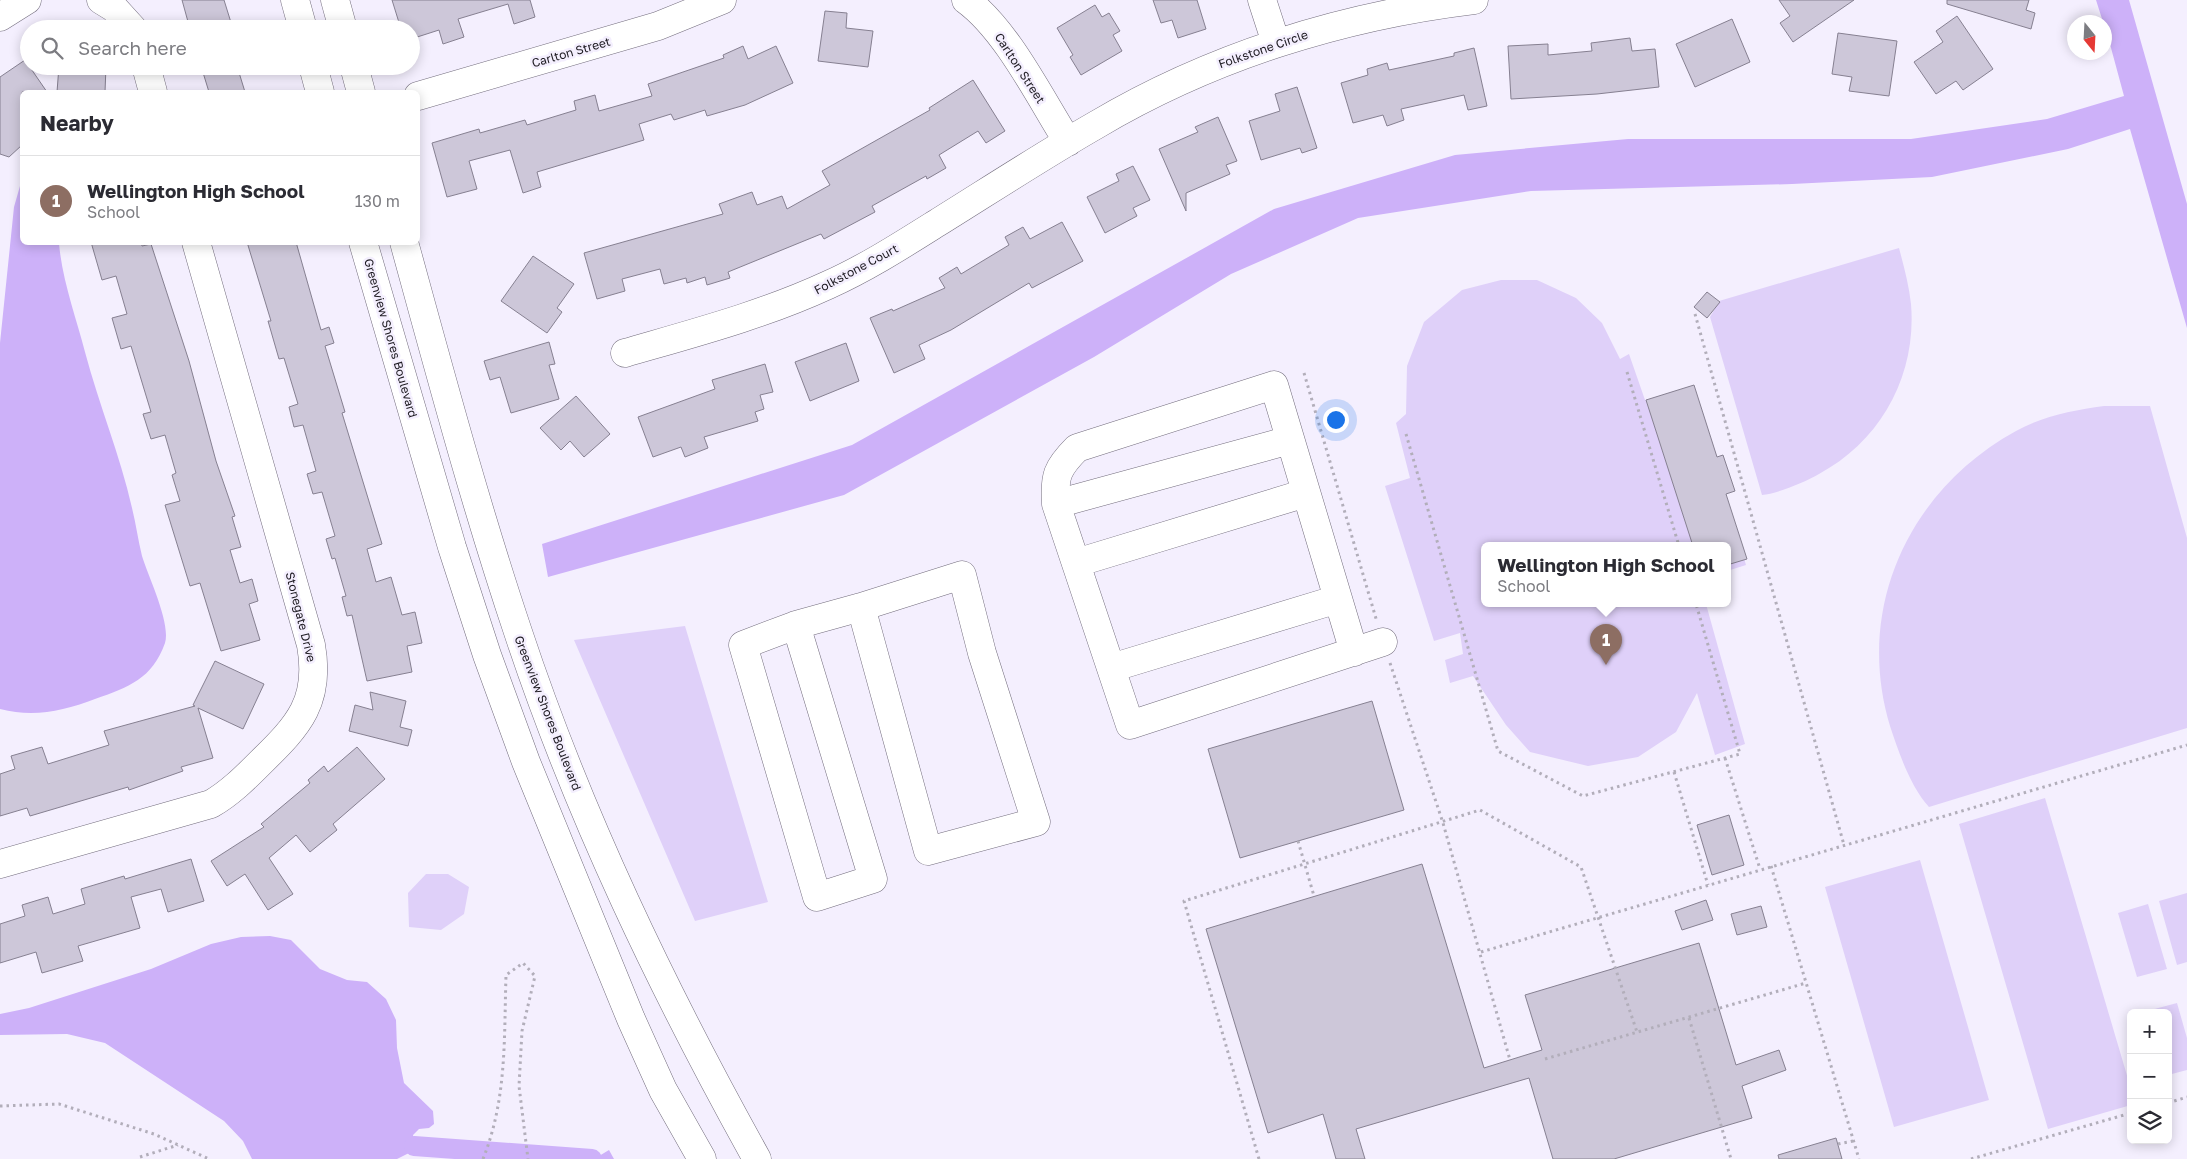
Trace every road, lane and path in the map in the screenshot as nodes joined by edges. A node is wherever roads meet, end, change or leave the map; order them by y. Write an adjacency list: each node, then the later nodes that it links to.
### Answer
1 (27, 0): 9 (street)
2 (101, 0): 10 (street)
3 (295, 0): 11 (street)
4 (335, 0): 12 (street)
5 (722, 0): 20 (street, Carlton Street)
6 (966, 0): 21 (street, Carlton Street)
7 (1262, 0): 13 (street)
8 (1474, 0): 13 (street, Folkstone Circle)
9 (0, 17)
10 (125, 20)
11 (301, 20)
12 (341, 20)
13 (1276, 43): 21 (street, Folkstone Circle)
14 (148, 75): 17 (street)
15 (315, 75): 18 (street)
16 (356, 75): 19 (street)
17 (152, 90)
18 (319, 90)
19 (360, 90)
20 (420, 95)
21 (1068, 142): 26 (street, Folkstone Court)
22 (197, 245): 48 (street, Stonegate Drive)
23 (364, 245): 72 (street, Greenview Shores Boulevard)
24 (405, 245): 73 (street, Greenview Shores Boulevard)
25 (1695, 314): 47 (path)
26 (625, 353)
27 (1627, 372): 33 (path)
28 (1304, 373): 39 (path)
29 (1406, 434): 44 (path)
30 (1290, 440): 31 (street); 32 (street); 32 (street)
31 (1306, 493): 34 (street); 35 (street)
32 (1056, 504): 34 (street)
33 (1678, 542)
34 (1076, 563): 41 (street)
35 (1338, 599): 40 (street); 41 (street)
36 (861, 607): 36 (street); 38 (street)
37 (1697, 607): 43 (path)
38 (796, 625): 38 (street)
39 (1383, 642): 40 (street); 45 (path)
40 (1354, 652): 41 (street)
41 (1111, 668)
42 (2187, 745): 47 (path)
43 (1725, 758): 44 (path); 51 (path)
44 (1674, 772): 52 (path)
45 (1442, 823): 49 (path); 54 (path); 55 (path)
46 (1298, 841): 49 (path)
47 (1844, 845): 50 (path)
48 (0, 864)
49 (1304, 865): 53 (path); 74 (path)
50 (1771, 866): 51 (path); 56 (path)
51 (1760, 869): 52 (path)
52 (1708, 885): 54 (path)
53 (1314, 896)
54 (1600, 918): 55 (path); 58 (path)
55 (1480, 952): 60 (path)
56 (1806, 984): 57 (path); 65 (path)
57 (1689, 1018): 58 (path); 75 (path)
58 (1637, 1032): 59 (path)
59 (1545, 1059)
60 (1510, 1060)
61 (2187, 1097): 62 (path)
62 (2172, 1102)
63 (0, 1106): 67 (path)
64 (2127, 1114): 77 (path)
65 (1853, 1141): 66 (path); 76 (path)
66 (1838, 1144)
67 (179, 1145): 68 (path); 69 (path)
68 (140, 1157)
69 (209, 1159)
70 (483, 1159): 71 (path)
71 (528, 1159)
72 (702, 1159)
73 (757, 1159)
74 (1259, 1159)
75 (1731, 1159)
76 (1858, 1159)
77 (1971, 1159)

